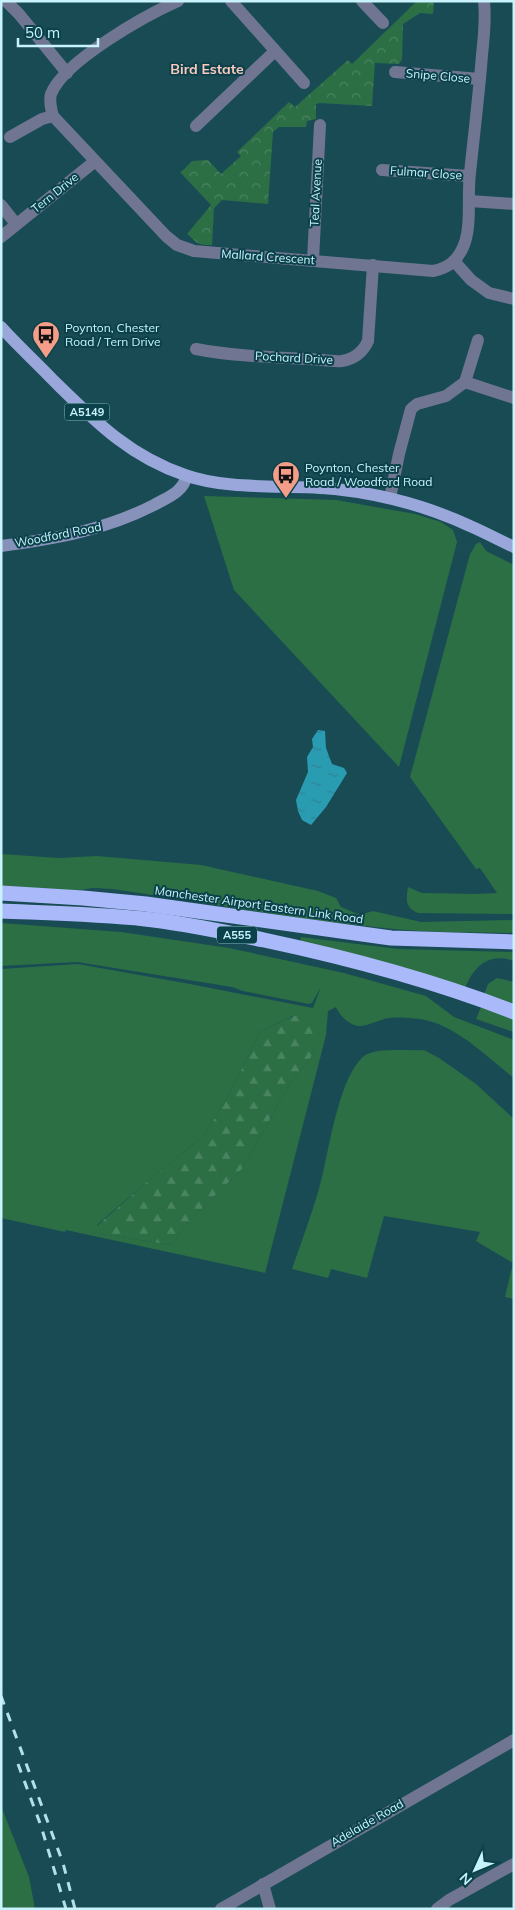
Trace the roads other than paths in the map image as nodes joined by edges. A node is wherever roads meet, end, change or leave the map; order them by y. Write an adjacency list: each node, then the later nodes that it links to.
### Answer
1 (6, 1): 9 (street)
2 (231, 1): 7 (street)
3 (362, 1): 6 (street)
4 (484, 1): 10 (street)
5 (174, 2): 9 (street)
6 (383, 23)
7 (275, 51): 11 (street); 14 (street)
8 (395, 72): 10 (street, Snipe Close)
9 (67, 73): 12 (street)
10 (480, 79): 18 (street)
11 (304, 82)
12 (53, 116): 15 (street); 16 (street, Mallard Crescent)
13 (320, 125): 24 (street, Teal Avenue)
14 (196, 126)
15 (10, 137)
16 (94, 162): 22 (street, Tern Drive); 24 (street, Mallard Crescent)
17 (382, 170): 18 (street, Fulmar Close)
18 (469, 176): 19 (street)
19 (470, 201): 21 (street); 25 (street)
20 (1, 204): 22 (street)
21 (514, 204)
22 (16, 224): 23 (street, Tern Drive)
23 (1, 237)
24 (313, 260): 26 (street, Mallard Crescent)
25 (454, 261): 26 (street, Mallard Crescent); 27 (street)
26 (373, 265): 30 (street, Pochard Drive)
27 (514, 299)
28 (1, 327): 33 (main road, A5149)
29 (478, 340): 31 (street)
30 (196, 349)
31 (465, 382): 32 (street); 34 (street)
32 (514, 398)
33 (187, 476): 34 (main road, A5149); 35 (street, Woodford Road)
34 (390, 498): 36 (main road, A5149)
35 (1, 546)
36 (514, 547)
37 (1, 893): 39 (highway, Manchester Airport Eastern Link Road / A555)
38 (1, 911): 40 (highway, A555)
39 (514, 942)
40 (514, 1012)
41 (514, 1740): 43 (street, Adelaide Road)
42 (514, 1864): 46 (street)
43 (263, 1884): 44 (street, Adelaide Road); 45 (street)
44 (221, 1909)
45 (270, 1909)
46 (437, 1909)

